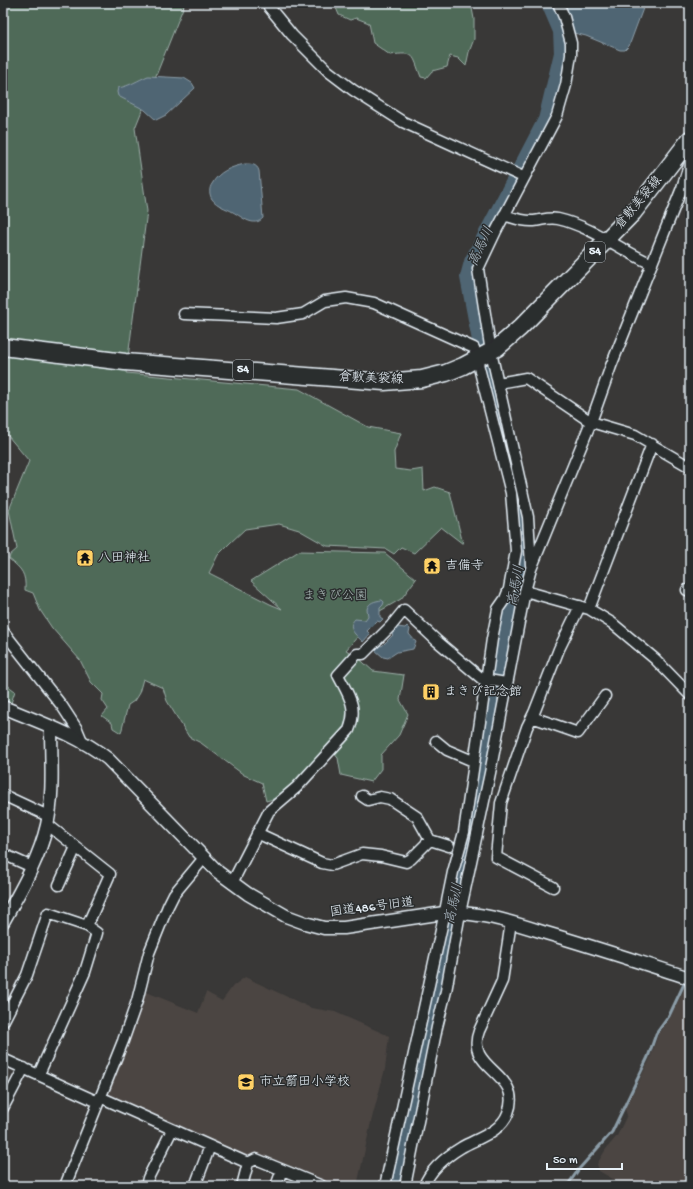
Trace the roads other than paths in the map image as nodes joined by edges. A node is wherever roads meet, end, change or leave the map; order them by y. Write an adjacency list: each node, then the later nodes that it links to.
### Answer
1 (558, 3): 4 (street)
2 (269, 7): 4 (street)
3 (689, 152): 6 (main road, 倉敷美袋線 / 54); 7 (street)
4 (519, 176): 5 (street)
5 (504, 215): 6 (street); 10 (street)
6 (606, 241): 7 (street); 10 (main road, 倉敷美袋線 / 54)
7 (652, 264): 12 (street)
8 (184, 314): 10 (street)
9 (3, 347): 10 (main road, 倉敷美袋線 / 54)
10 (484, 356): 11 (street); 19 (street)
11 (498, 383): 12 (street); 15 (street)
12 (591, 422): 13 (street); 15 (street)
13 (652, 444): 14 (street); 17 (street)
14 (690, 467)
15 (531, 569): 16 (street)
16 (525, 591): 17 (street); 20 (street)
17 (584, 608): 21 (street); 24 (street)
18 (3, 631): 26 (street)
19 (490, 680): 20 (street); 28 (street); 33 (street)
20 (504, 682): 44 (street)
21 (690, 695)
22 (605, 696): 24 (street)
23 (3, 707): 25 (street, 国道486号旧道)
24 (532, 717): 43 (street)
25 (51, 727): 26 (street, 国道486号旧道); 31 (street)
26 (82, 741): 38 (street, 国道486号旧道)
27 (436, 741): 28 (street)
28 (474, 761): 32 (street)
29 (3, 795): 31 (street)
30 (362, 796): 34 (street)
31 (48, 820): 36 (street); 39 (street)
32 (464, 832): 35 (street); 40 (street)
33 (257, 833): 34 (street); 41 (street)
34 (430, 840): 35 (street)
35 (449, 846): 40 (street)
36 (76, 847): 42 (street); 47 (street)
37 (3, 854): 39 (street)
38 (204, 858): 41 (street, 国道486号旧道); 53 (street)
39 (32, 867): 45 (street)
40 (452, 872): 44 (street)
41 (232, 883): 44 (street, 国道486号旧道)
42 (59, 885)
43 (553, 887)
44 (451, 913): 46 (street, 国道486号旧道); 65 (street); 66 (street)
45 (3, 922)
46 (511, 922): 48 (street, 国道486号旧道); 67 (street)
47 (87, 926): 49 (street); 52 (street)
48 (690, 978)
49 (3, 1022)
50 (3, 1059): 51 (street)
51 (24, 1068): 52 (street); 54 (street)
52 (39, 1074): 53 (street)
53 (99, 1099): 55 (street); 59 (street)
54 (3, 1108)
55 (172, 1130): 56 (street); 60 (street)
56 (210, 1146): 57 (street); 61 (street)
57 (248, 1163): 58 (street); 62 (street)
58 (282, 1170): 63 (street); 64 (street)
59 (65, 1186)
60 (146, 1186)
61 (195, 1186)
62 (242, 1186)
63 (276, 1186)
64 (322, 1186)
65 (385, 1186)
66 (405, 1186)
67 (424, 1186)

